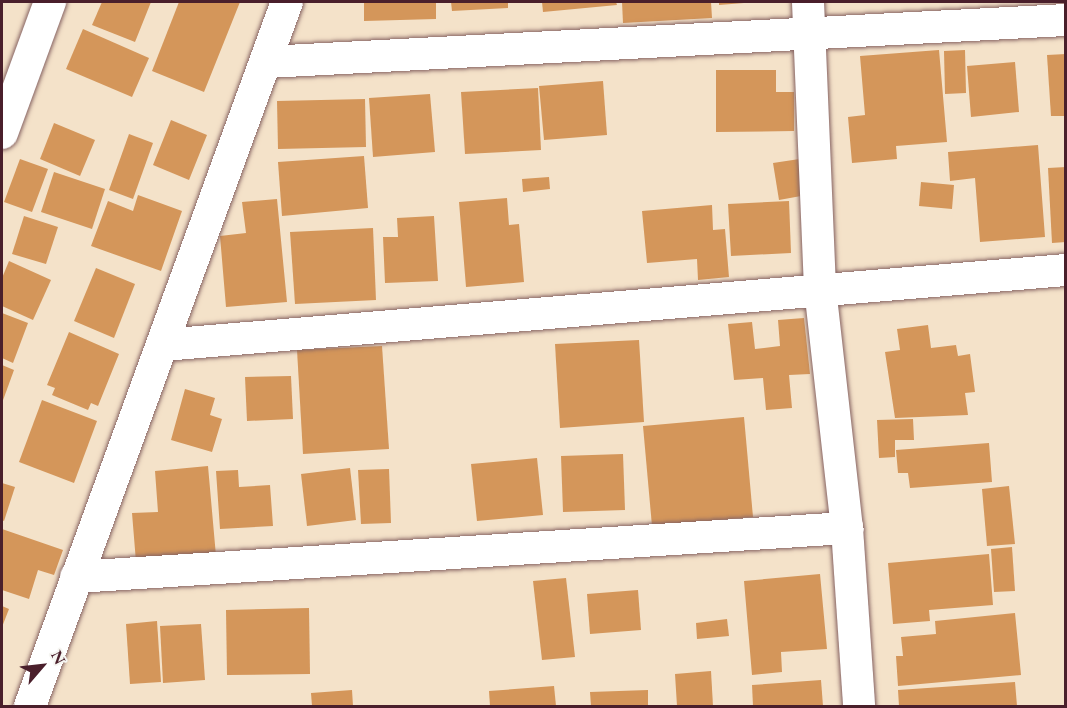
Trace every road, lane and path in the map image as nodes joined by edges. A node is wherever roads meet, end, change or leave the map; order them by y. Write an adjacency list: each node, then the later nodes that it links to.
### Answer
1 (50, 2): 7 (street)
2 (287, 2): 6 (street)
3 (808, 2): 5 (street)
4 (1065, 20): 5 (street)
5 (811, 33): 6 (street); 9 (street)
6 (267, 62): 10 (street)
7 (2, 134)
8 (1065, 270): 9 (street)
9 (820, 288): 10 (street); 11 (street)
10 (163, 345): 12 (street)
11 (847, 528): 12 (street); 14 (street)
12 (76, 577): 13 (street)
13 (30, 706)
14 (859, 706)

